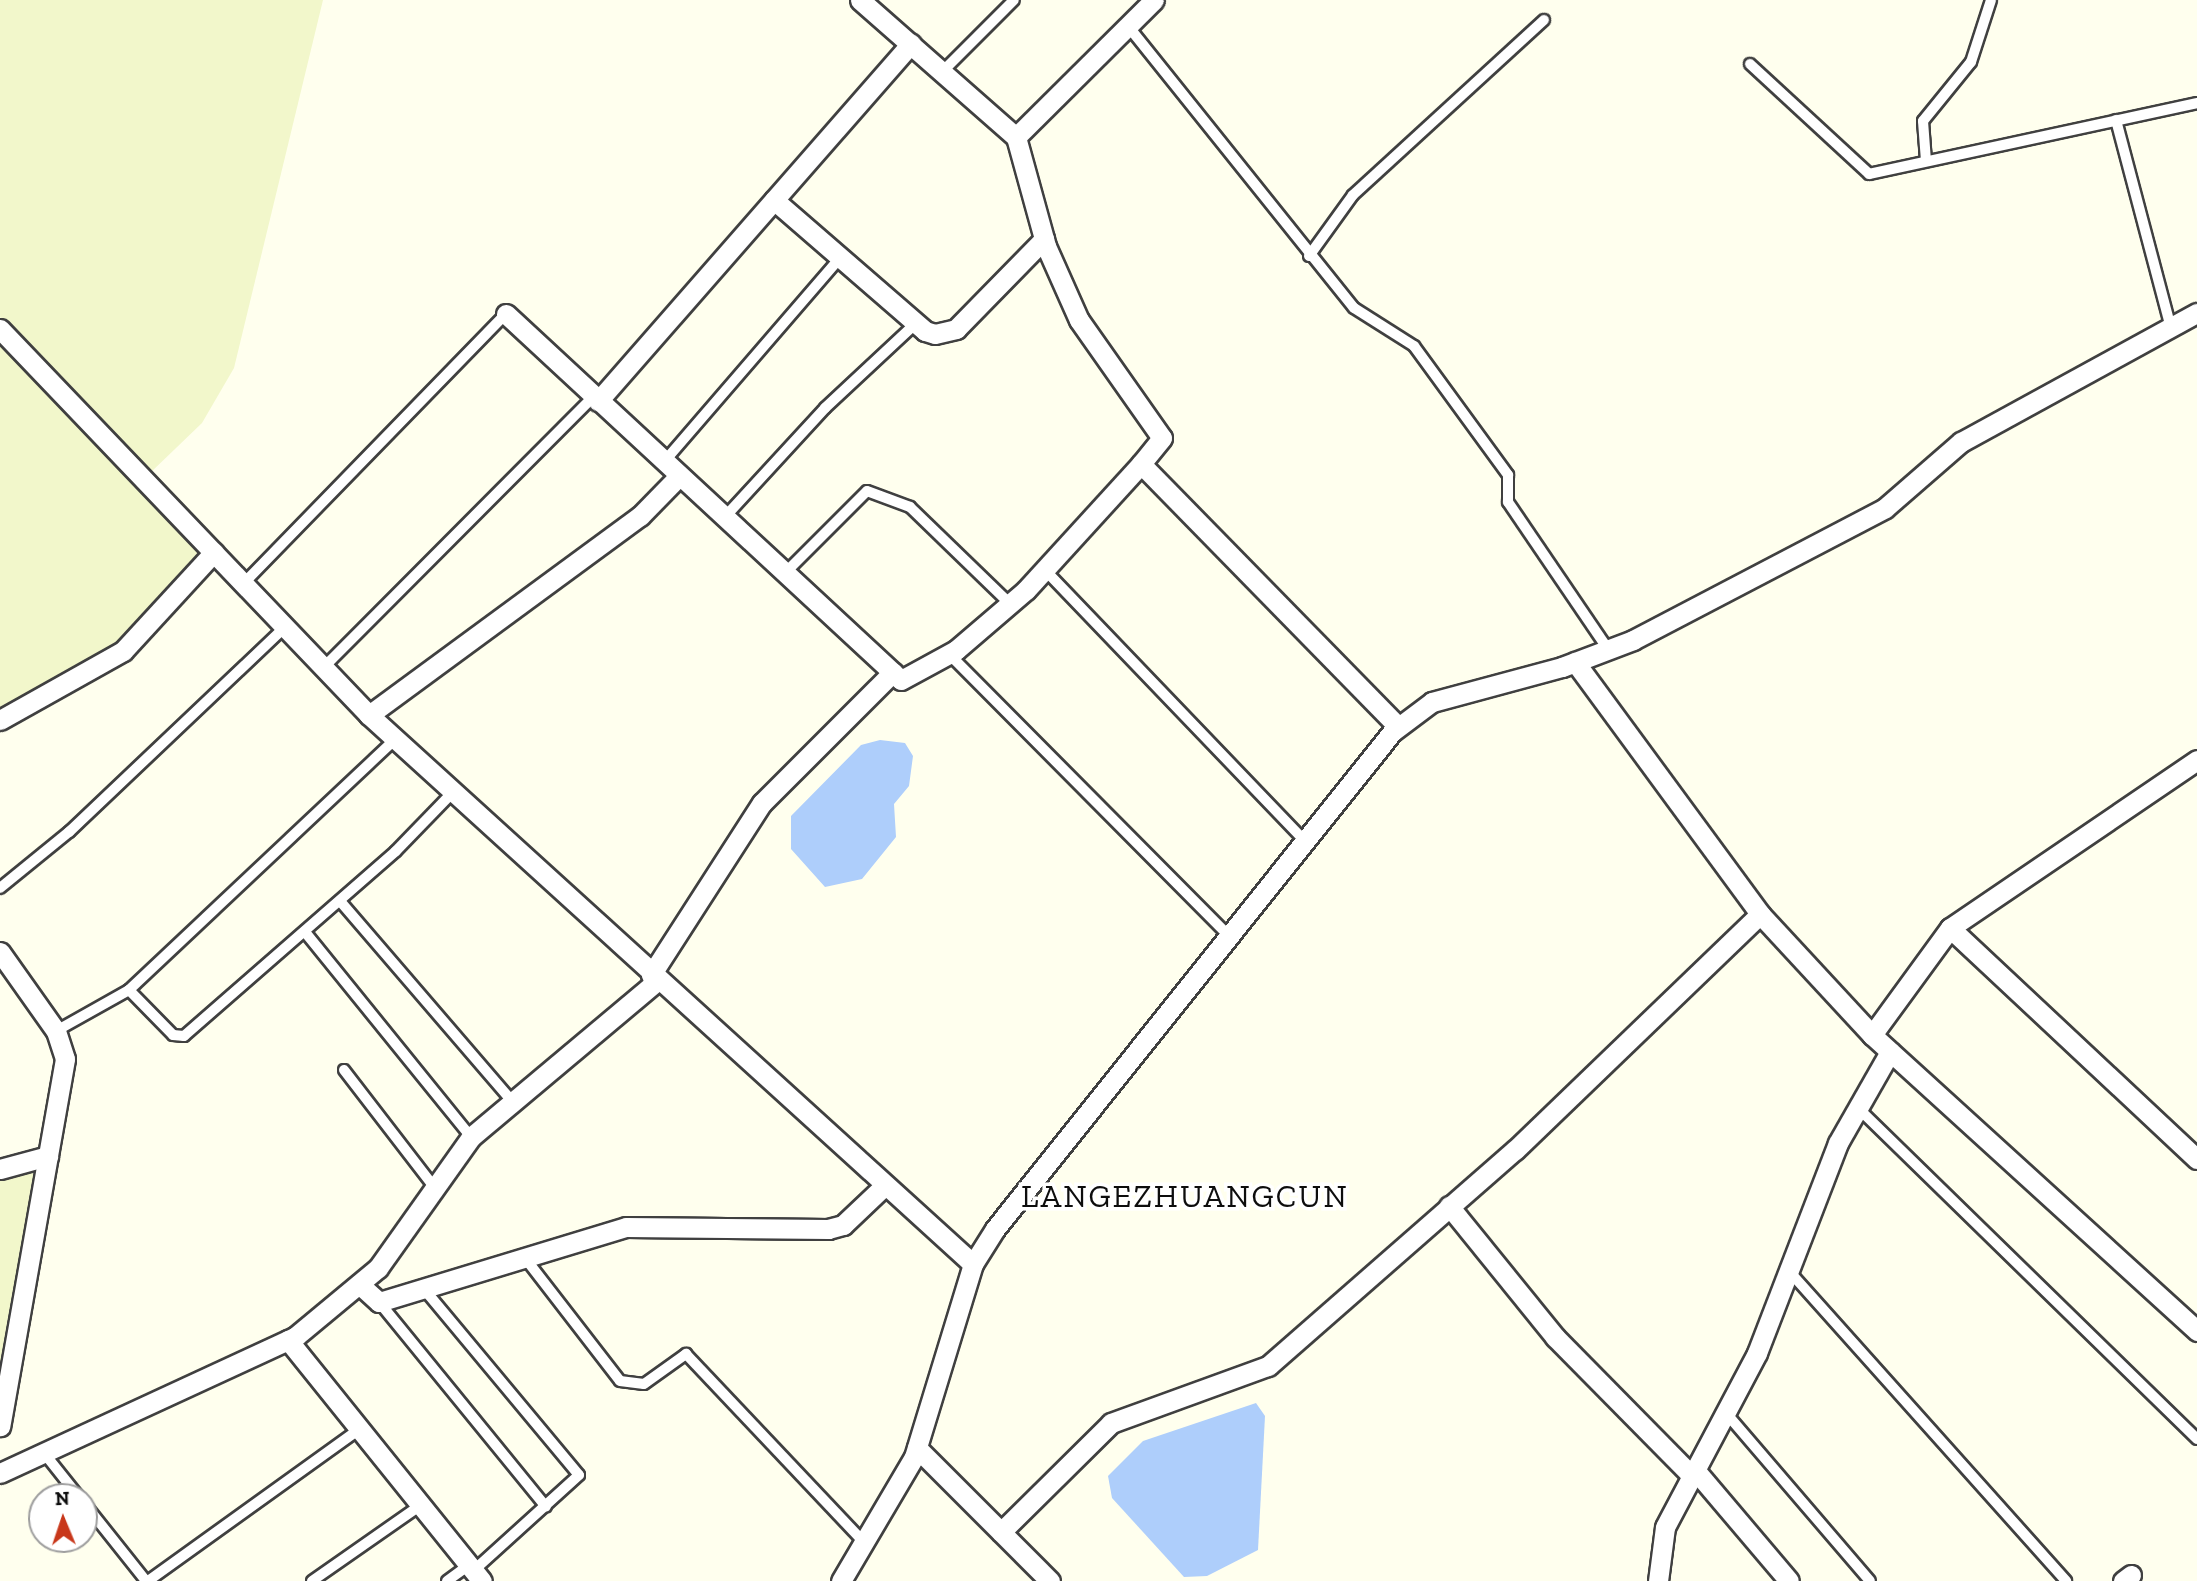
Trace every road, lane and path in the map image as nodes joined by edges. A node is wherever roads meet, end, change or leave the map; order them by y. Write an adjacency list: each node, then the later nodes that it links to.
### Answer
1 (860, 0): 7 (street)
2 (1014, 0): 9 (lane)
3 (1154, 0): 6 (street)
4 (1991, 0): 13 (lane)
5 (1544, 20): 16 (lane)
6 (1128, 26): 12 (street); 16 (lane)
7 (911, 44): 9 (street); 14 (street)
8 (1750, 64): 13 (lane)
9 (943, 71): 12 (street)
10 (2197, 103): 11 (lane)
11 (2116, 120): 13 (lane); 21 (lane)
12 (1016, 137): 15 (street)
13 (1926, 161)
14 (775, 200): 17 (street); 23 (street)
15 (1044, 239): 20 (street); 25 (street)
16 (1309, 256): 34 (lane)
17 (841, 257): 20 (street); 24 (lane)
18 (2197, 313): 21 (street)
19 (506, 314): 23 (street); 31 (lane)
20 (916, 323): 27 (lane)
21 (2170, 324): 34 (street)
22 (0, 328): 28 (street)
23 (595, 399): 24 (street); 37 (lane)
24 (663, 463): 26 (street)
25 (1141, 464): 29 (street); 41 (street)
26 (678, 477): 27 (street); 39 (street)
27 (722, 519): 30 (street)
28 (214, 552): 31 (street); 40 (street)
29 (1044, 569): 32 (street); 45 (lane)
30 (784, 574): 32 (lane); 38 (street)
31 (244, 583): 33 (street)
32 (1010, 604): 35 (street)
33 (286, 626): 37 (street); 46 (lane)
34 (1608, 649): 36 (street)
35 (948, 654): 38 (street); 51 (lane)
36 (1575, 662): 41 (street); 48 (street)
37 (324, 667): 39 (street)
38 (893, 672): 53 (street)
39 (369, 715): 42 (street)
40 (0, 720)
41 (1398, 726): 45 (street)
42 (395, 739): 44 (street); 54 (lane)
43 (2197, 760): 49 (street)
44 (453, 792): 47 (lane); 53 (street)
45 (1304, 840): 51 (street)
46 (0, 888)
47 (340, 901): 50 (lane); 59 (lane)
48 (1760, 914): 56 (street); 67 (street)
49 (1950, 928): 56 (street); 63 (street)
50 (305, 932): 54 (lane); 61 (lane)
51 (1227, 934): 69 (street)
52 (0, 952): 55 (street)
53 (654, 978): 59 (street); 66 (street)
54 (129, 990): 55 (lane)
55 (56, 1031): 62 (street)
56 (1872, 1035): 57 (street)
57 (1891, 1052): 60 (street); 74 (street)
58 (344, 1070): 65 (lane)
59 (513, 1102): 61 (street)
60 (1858, 1108): 70 (street); 79 (lane)
61 (471, 1137): 65 (street)
62 (48, 1156): 64 (street); 77 (street)
63 (2197, 1159)
64 (0, 1169)
65 (435, 1188): 71 (street)
66 (882, 1188): 68 (street); 69 (street)
67 (1449, 1206): 83 (street); 88 (street)
68 (525, 1258): 72 (street); 89 (lane)
69 (974, 1264): 80 (street)
70 (1788, 1271): 76 (street); 99 (lane)
71 (359, 1284): 73 (street); 75 (street)
72 (424, 1289): 73 (street); 86 (lane)
73 (379, 1302): 86 (lane)
74 (2197, 1331)
75 (288, 1340): 78 (street); 81 (street)
76 (1725, 1412): 83 (street); 98 (lane)
77 (0, 1426)
78 (358, 1430): 85 (street); 91 (lane)
79 (2197, 1439)
80 (917, 1448): 88 (street); 89 (street)
81 (44, 1453): 82 (street); 84 (lane)
82 (0, 1473)
83 (1693, 1473): 96 (street); 97 (street)
84 (68, 1483)
85 (418, 1507): 90 (street); 92 (lane)
86 (546, 1507): 90 (lane)
87 (98, 1520): 91 (lane)
88 (1001, 1532): 95 (street)
89 (864, 1542): 94 (street)
90 (475, 1572): 93 (lane)
91 (147, 1581)
92 (312, 1581)
93 (447, 1581)
94 (841, 1581)
95 (1050, 1581)
96 (1658, 1581)
97 (1789, 1581)
98 (1870, 1581)
99 (2066, 1581)

